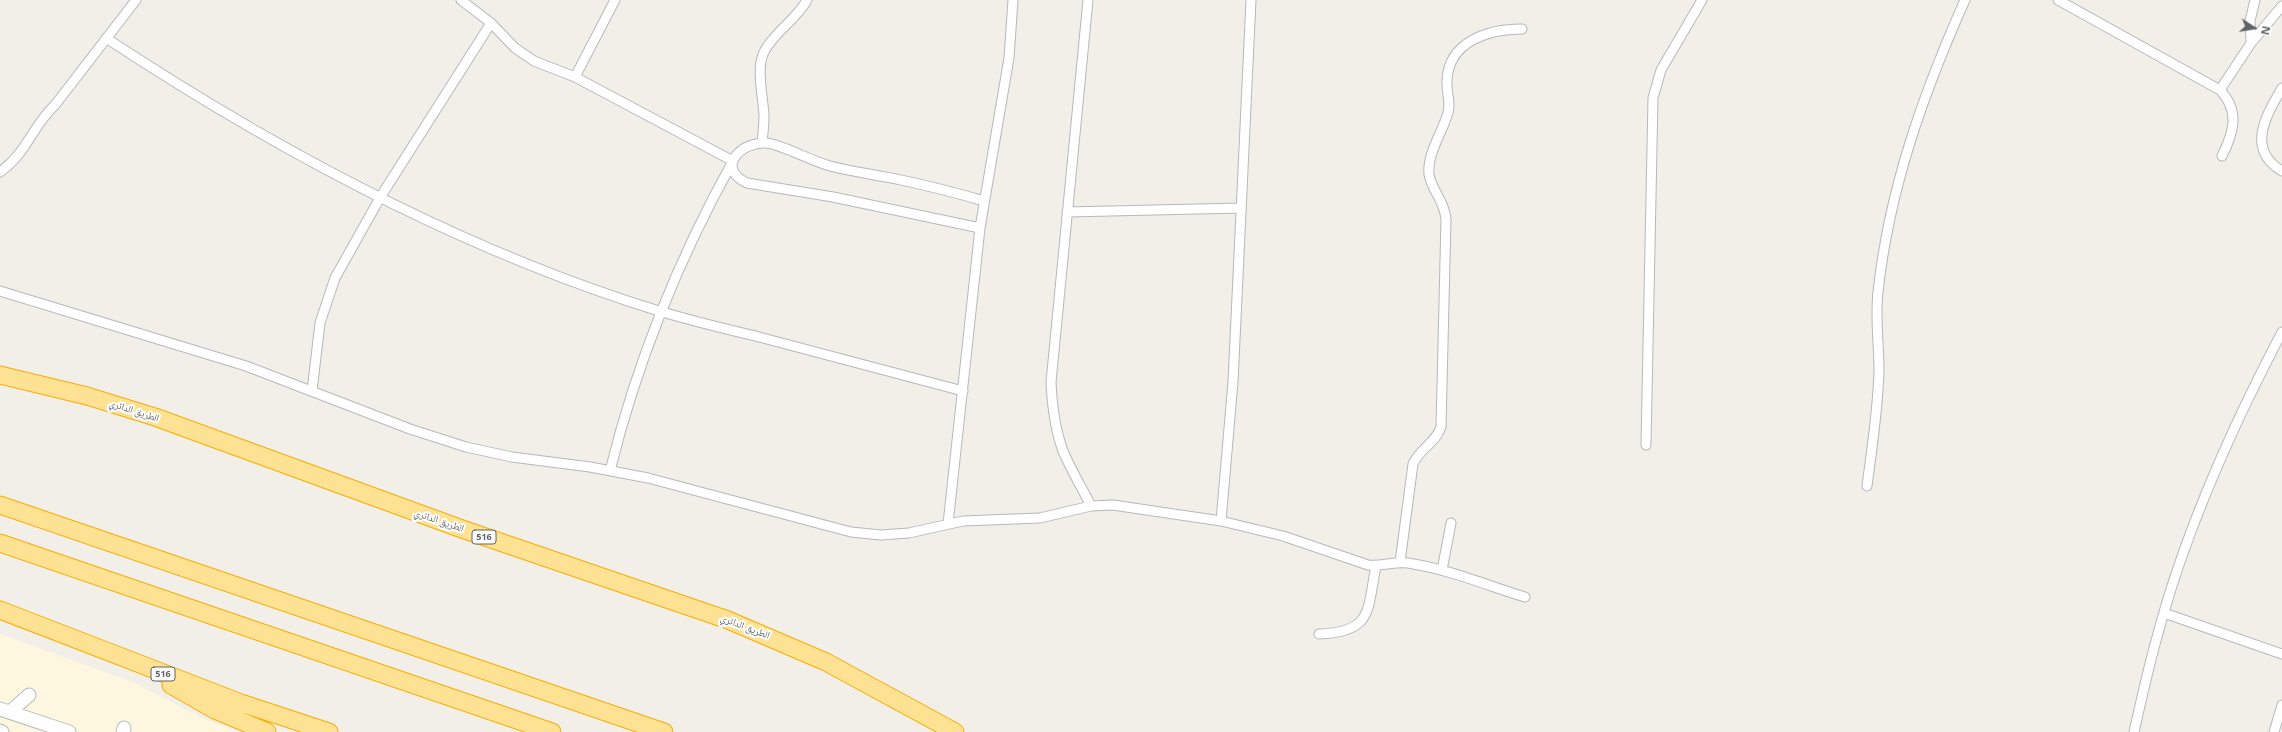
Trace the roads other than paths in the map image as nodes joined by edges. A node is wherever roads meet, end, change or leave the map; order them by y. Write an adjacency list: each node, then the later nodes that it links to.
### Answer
1 (136, 0): 15 (street)
2 (461, 0): 13 (street)
3 (615, 0): 17 (street)
4 (807, 0): 20 (street)
5 (1013, 0): 26 (street)
6 (1088, 0): 28 (street)
7 (1251, 0): 27 (street)
8 (1702, 0): 36 (street)
9 (1965, 0): 38 (street)
10 (2058, 0): 19 (street)
11 (2255, 0): 16 (street)
12 (2282, 6): 16 (street)
13 (491, 23): 17 (street); 25 (street)
14 (1522, 29): 45 (street)
15 (106, 38): 24 (street); 25 (street)
16 (2251, 43): 19 (street)
17 (575, 77): 22 (street)
18 (2282, 88): 23 (street)
19 (2220, 90): 21 (street)
20 (762, 143): 22 (street); 26 (street)
21 (2222, 156)
22 (733, 161): 29 (street); 31 (street)
23 (2282, 171)
24 (0, 172)
25 (381, 196): 31 (street); 34 (street)
26 (984, 201): 29 (street)
27 (1241, 208): 28 (street); 41 (street)
28 (1067, 212): 40 (street)
29 (980, 228): 35 (street)
30 (0, 291): 34 (street)
31 (660, 311): 35 (street); 37 (street)
32 (2282, 332): 50 (street)
33 (0, 375): 62 (highway, الطريق الدائري / 516)
34 (312, 391): 37 (street)
35 (963, 391): 43 (street)
36 (1646, 445)
37 (610, 471): 43 (street)
38 (1867, 486)
39 (0, 505): 61 (highway)
40 (1091, 506): 41 (street); 43 (street)
41 (1221, 521): 46 (street)
42 (1451, 523): 47 (street)
43 (948, 524)
44 (0, 543): 60 (highway)
45 (1400, 562): 46 (street); 47 (street)
46 (1376, 566): 51 (street)
47 (1442, 570): 48 (street)
48 (1525, 597)
49 (0, 610): 53 (highway, 516)
50 (2164, 613): 52 (street); 63 (street)
51 (1319, 634)
52 (2282, 654)
53 (159, 672): 58 (highway); 59 (highway, 516)
54 (29, 695): 56 (street)
55 (2282, 705): 64 (street)
56 (5, 710): 57 (street)
57 (69, 732)
58 (267, 732)
59 (328, 732)
60 (552, 732)
61 (664, 732)
62 (956, 732)
63 (2134, 732)
64 (2274, 732)

